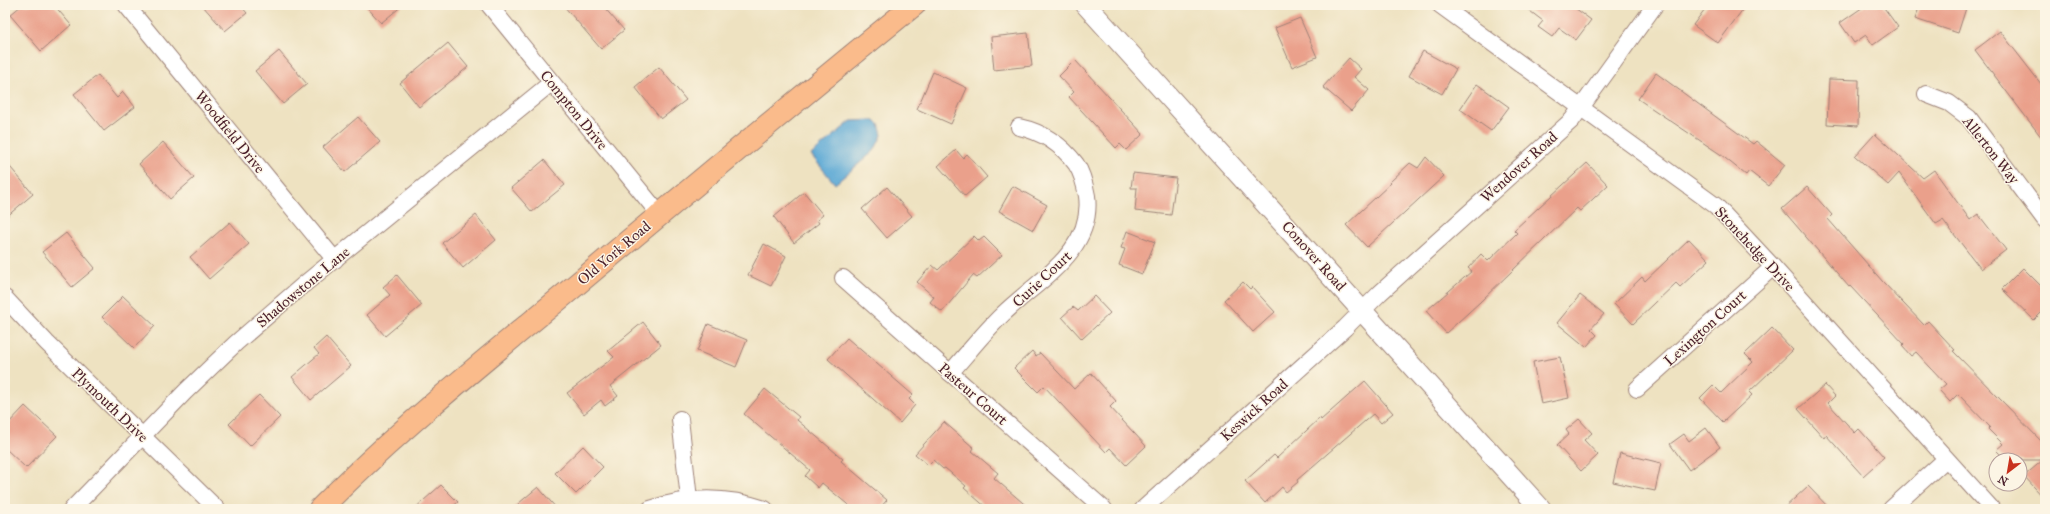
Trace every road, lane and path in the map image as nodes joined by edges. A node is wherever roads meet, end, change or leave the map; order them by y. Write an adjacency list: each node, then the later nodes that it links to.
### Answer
1 (126, 5): 13 (street, Woodfield Drive)
2 (489, 5): 7 (street, Compton Drive)
3 (914, 5): 11 (main road, Old York Road)
4 (1086, 5): 17 (street, Conover Road)
5 (1440, 5): 9 (street, Stonehedge Drive)
6 (1655, 5): 9 (street, Wendover Road)
7 (551, 82): 11 (street, Compton Drive); 13 (street, Shadowstone Lane)
8 (1926, 94): 12 (street, Allerton Way)
9 (1581, 108): 14 (street, Stonehedge Drive); 17 (street, Wendover Road)
10 (1019, 127): 18 (street, Curie Court)
11 (660, 215): 26 (main road, Old York Road)
12 (2045, 220)
13 (334, 260): 21 (street, Shadowstone Lane)
14 (1773, 267): 19 (street, Lexington Court); 22 (street, Stonehedge Drive)
15 (843, 278): 18 (street, Pasteur Court)
16 (5, 298): 21 (street, Plymouth Drive)
17 (1363, 310): 30 (street, Keswick Road); 31 (street, Conover Road)
18 (950, 373): 29 (street, Pasteur Court)
19 (1637, 389)
20 (680, 419): 23 (street)
21 (142, 437): 24 (street, Shadowstone Lane); 25 (street, Plymouth Drive)
22 (1946, 459): 32 (street); 33 (street, Stonehedge Drive)
23 (689, 499): 27 (street); 28 (street)
24 (72, 509)
25 (217, 509)
26 (320, 509)
27 (650, 509)
28 (765, 509)
29 (1104, 509)
30 (1143, 509)
31 (1541, 509)
32 (1891, 509)
33 (1992, 509)

